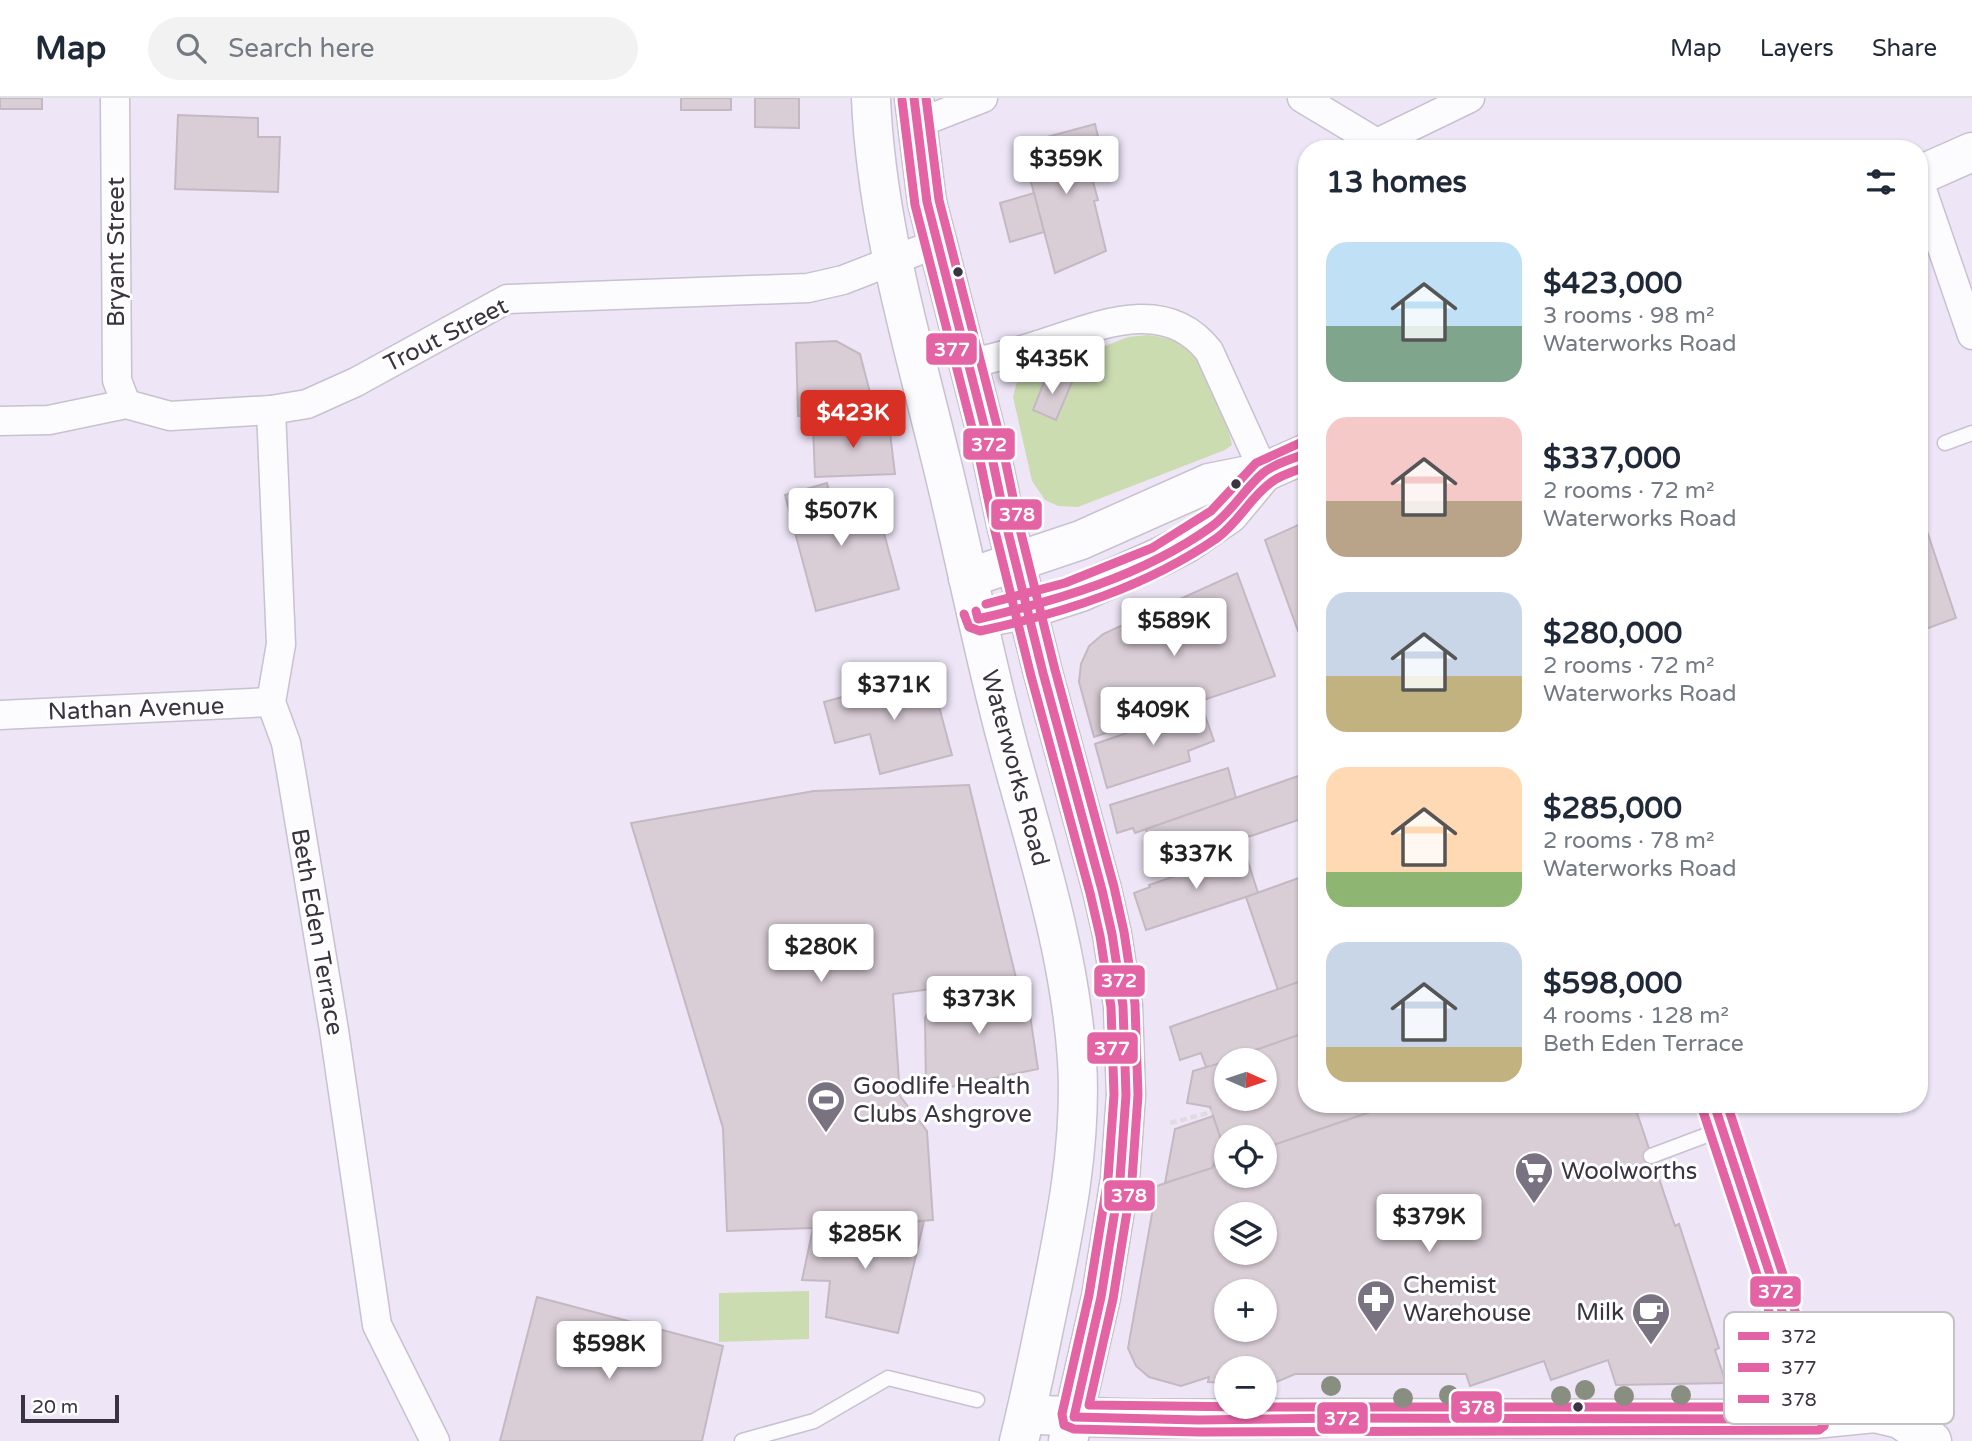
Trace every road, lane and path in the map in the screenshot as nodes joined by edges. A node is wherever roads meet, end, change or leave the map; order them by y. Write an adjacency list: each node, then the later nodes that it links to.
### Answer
1 (115, 98): 16 (street, Bryant Street)
2 (871, 98): 13 (main road, Waterworks Road)
3 (983, 98): 6 (street)
4 (1302, 98): 7 (street)
5 (1470, 98): 8 (street)
6 (915, 111): 12 (main road)
7 (1370, 140)
8 (1391, 140)
9 (1972, 152): 10 (main road)
10 (1928, 171)
11 (1928, 207): 14 (street)
12 (937, 243): 13 (street, Trout Street); 15 (main road)
13 (892, 261): 17 (street, Trout Street); 24 (main road, Waterworks Road)
14 (1972, 335)
15 (969, 364): 22 (street); 23 (main road)
16 (126, 404): 17 (street, Trout Street); 18 (street, Trout Street)
17 (271, 410): 27 (street, Beth Eden Terrace)
18 (0, 421)
19 (1972, 433): 20 (lane)
20 (1945, 443)
21 (1298, 457): 22 (main road)
22 (1264, 472): 23 (main road); 25 (main road)
23 (1016, 563): 24 (main road); 25 (main road)
24 (968, 578): 26 (main road, Waterworks Road)
25 (1029, 609): 26 (main road); 38 (main road)
26 (978, 620): 37 (main road, Waterworks Road)
27 (271, 702): 28 (street, Nathan Avenue); 40 (street, Beth Eden Terrace)
28 (0, 715)
29 (1212, 1112): 31 (path)
30 (1718, 1117): 32 (lane); 33 (street)
31 (1170, 1123)
32 (1651, 1156)
33 (1782, 1312)
34 (977, 1400): 41 (lane)
35 (1724, 1422): 39 (main road)
36 (1907, 1424): 42 (main road)
37 (1023, 1427): 38 (main road)
38 (1071, 1429): 39 (main road)
39 (1528, 1430)
40 (435, 1441)
41 (742, 1441)
42 (1932, 1441)

